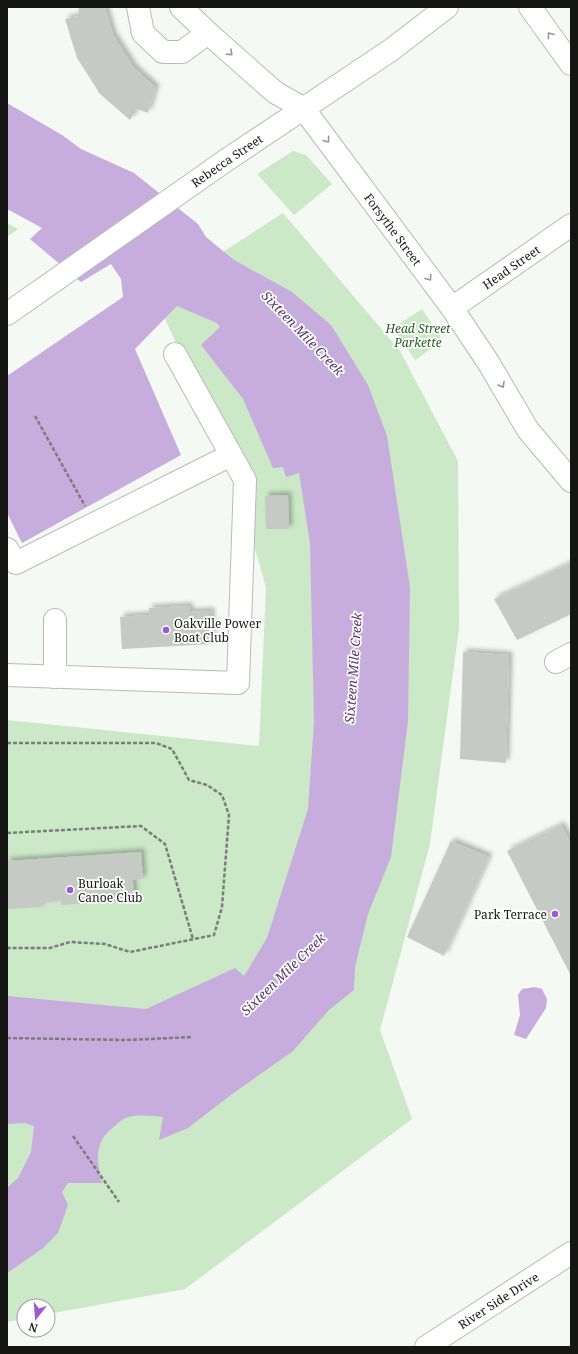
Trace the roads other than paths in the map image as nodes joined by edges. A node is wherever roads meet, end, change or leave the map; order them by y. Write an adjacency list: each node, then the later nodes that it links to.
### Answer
1 (138, 7): 5 (street)
2 (182, 7): 5 (street, Forsythe Street)
3 (447, 7): 7 (street, Rebecca Street)
4 (530, 7): 6 (street, one-way to 4)
5 (208, 33): 7 (street, Forsythe Street, one-way to 7)
6 (571, 64)
7 (304, 108): 9 (street, Forsythe Street, one-way to 9); 10 (street, Rebecca Street)
8 (571, 225): 9 (street, Head Street)
9 (452, 308): 13 (street, Forsythe Street, one-way to 13)
10 (7, 314)
11 (175, 354): 12 (street)
12 (231, 455): 14 (street); 17 (street)
13 (571, 482)
14 (7, 549)
15 (55, 620): 17 (street)
16 (7, 675): 17 (street)
17 (55, 677)
18 (571, 1253): 19 (street, River Side Drive)
19 (426, 1347)

